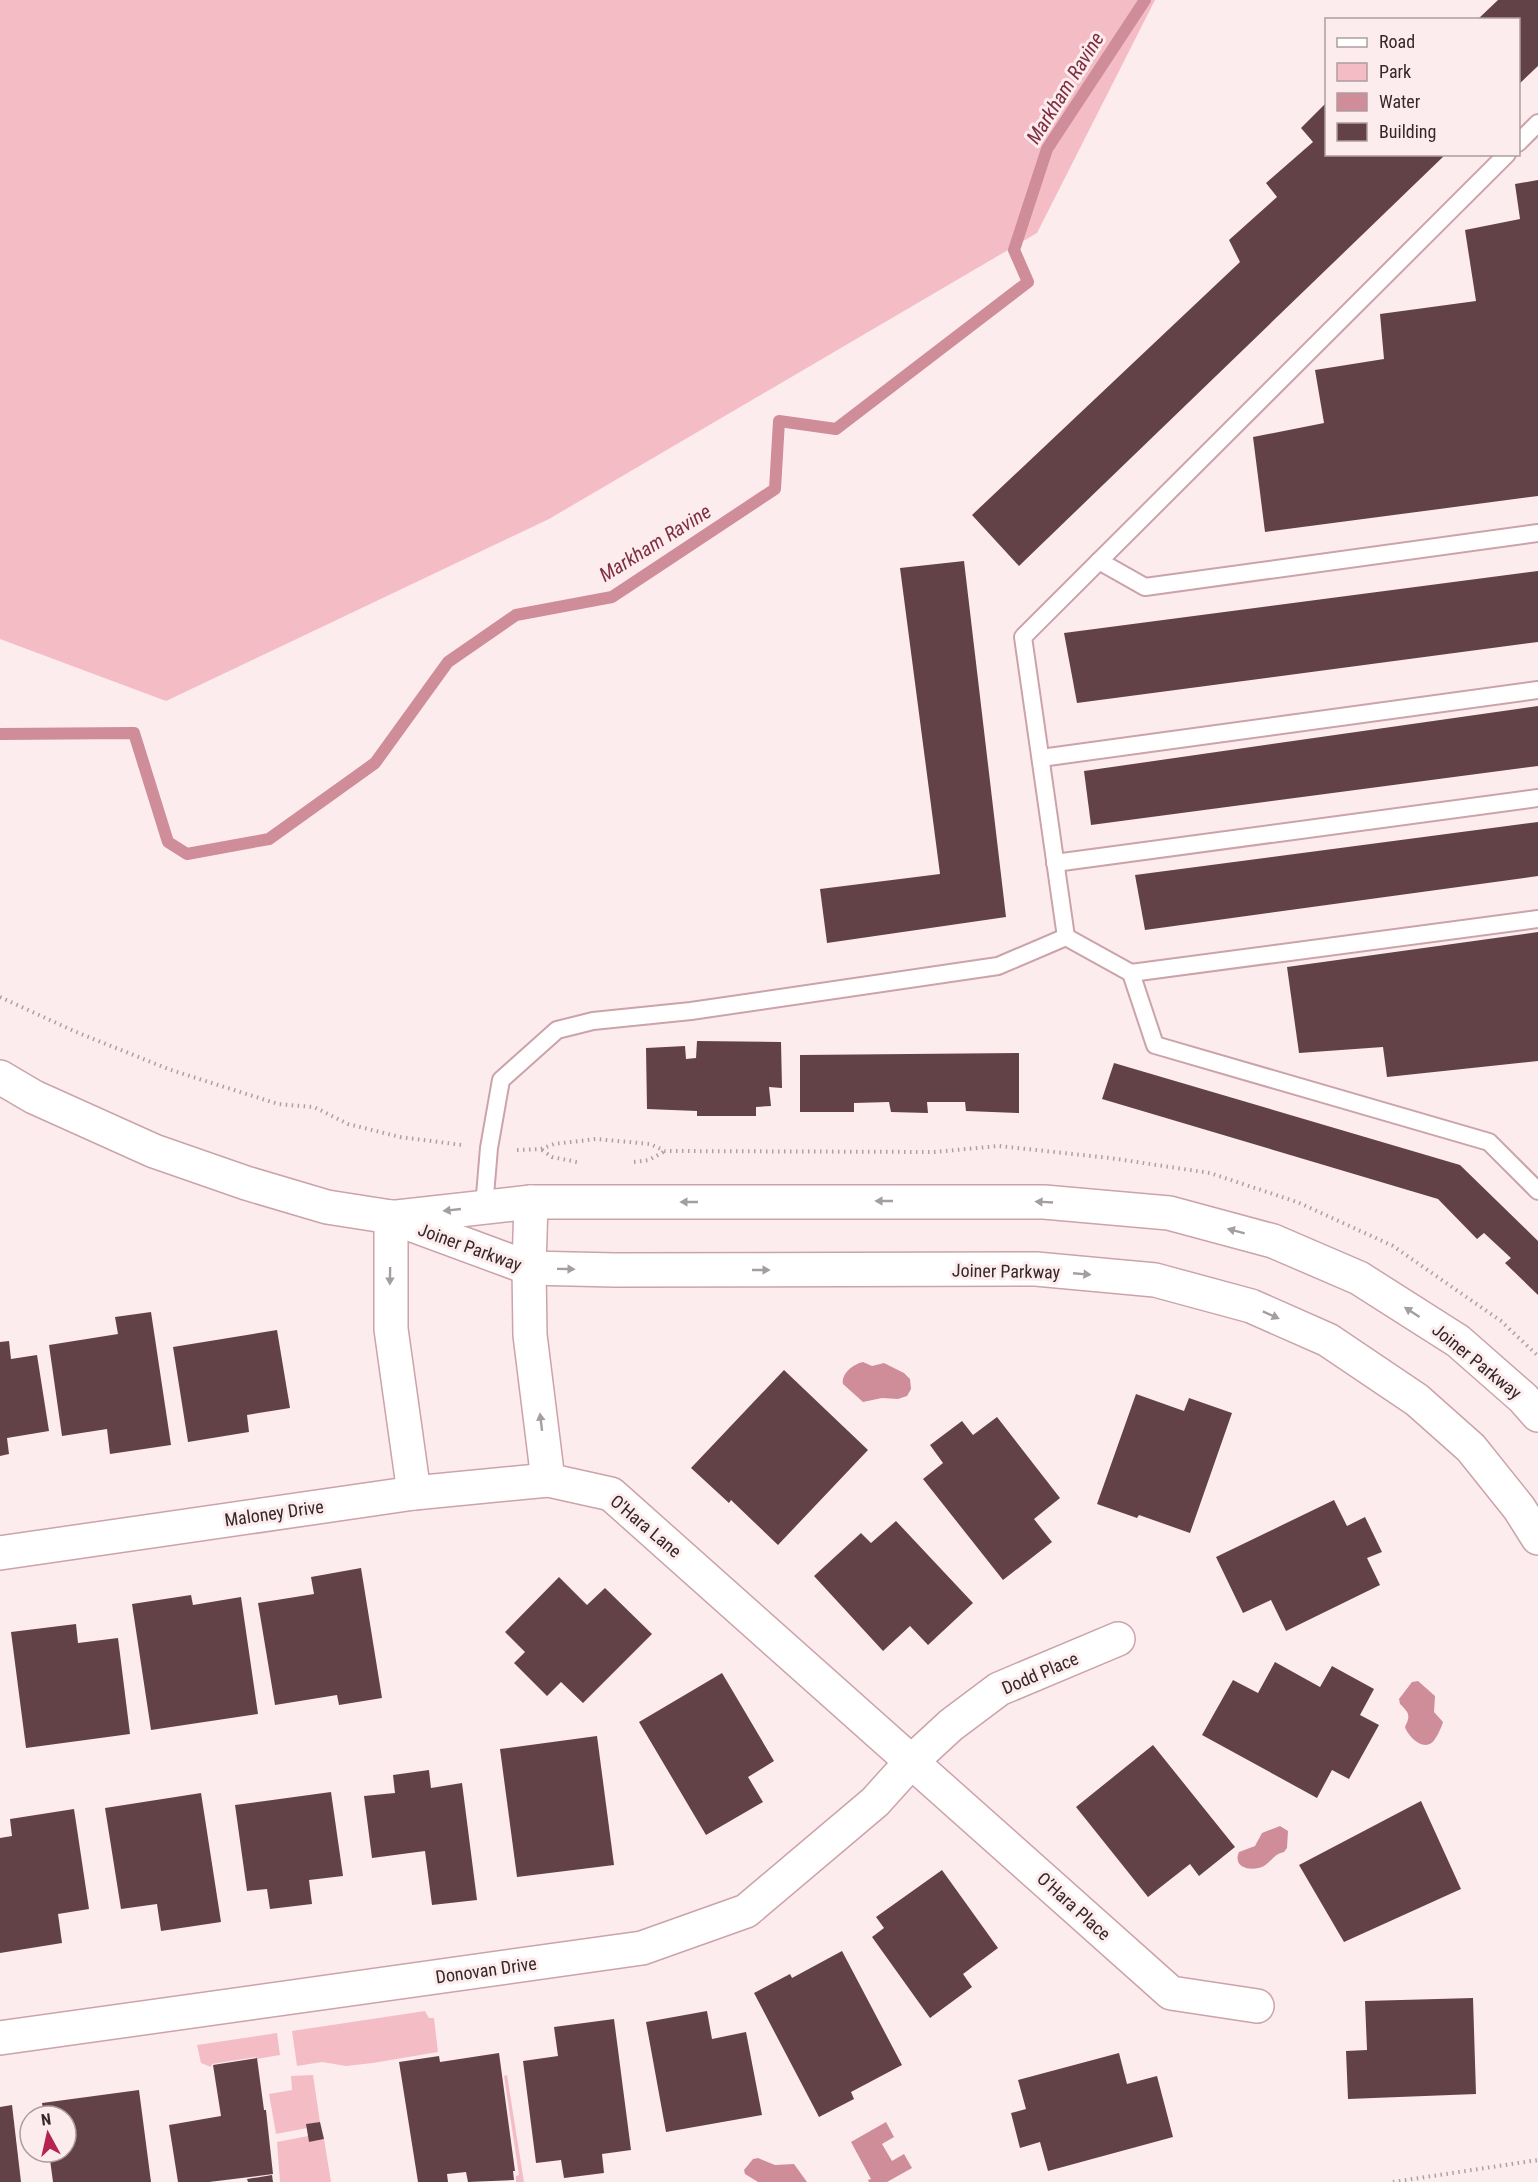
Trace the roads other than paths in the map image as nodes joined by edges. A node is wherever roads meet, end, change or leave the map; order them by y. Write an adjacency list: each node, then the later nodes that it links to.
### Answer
1 (1538, 123): 2 (lane)
2 (1520, 141)
3 (1505, 156): 5 (lane)
4 (1538, 533): 5 (lane)
5 (1099, 561): 7 (lane)
6 (1538, 690): 7 (lane)
7 (1041, 758): 9 (lane)
8 (1538, 798): 9 (lane)
9 (1055, 863): 11 (lane)
10 (1538, 919): 12 (lane)
11 (1066, 937): 12 (lane); 16 (lane)
12 (1131, 973): 14 (lane)
13 (0, 1077): 17 (street, Joiner Parkway)
14 (1538, 1191)
15 (531, 1202): 16 (street, Joiner Parkway); 18 (street); 19 (street, Joiner Parkway, one-way to 15)
16 (484, 1207): 17 (street, Joiner Parkway, one-way to 17)
17 (391, 1217): 18 (street, Joiner Parkway); 21 (street, one-way to 21)
18 (529, 1268): 20 (street, one-way to 18); 22 (street, Joiner Parkway, one-way to 22)
19 (1538, 1415)
20 (548, 1480): 21 (street, Maloney Drive); 25 (street, O'Hara Lane)
21 (414, 1493): 23 (street, Maloney Drive)
22 (1538, 1538)
23 (0, 1553)
24 (1119, 1640): 25 (street, Dodd Place)
25 (912, 1761): 26 (street, O’Hara Place); 27 (street, Donovan Drive)
26 (1257, 2006)
27 (0, 2038)

